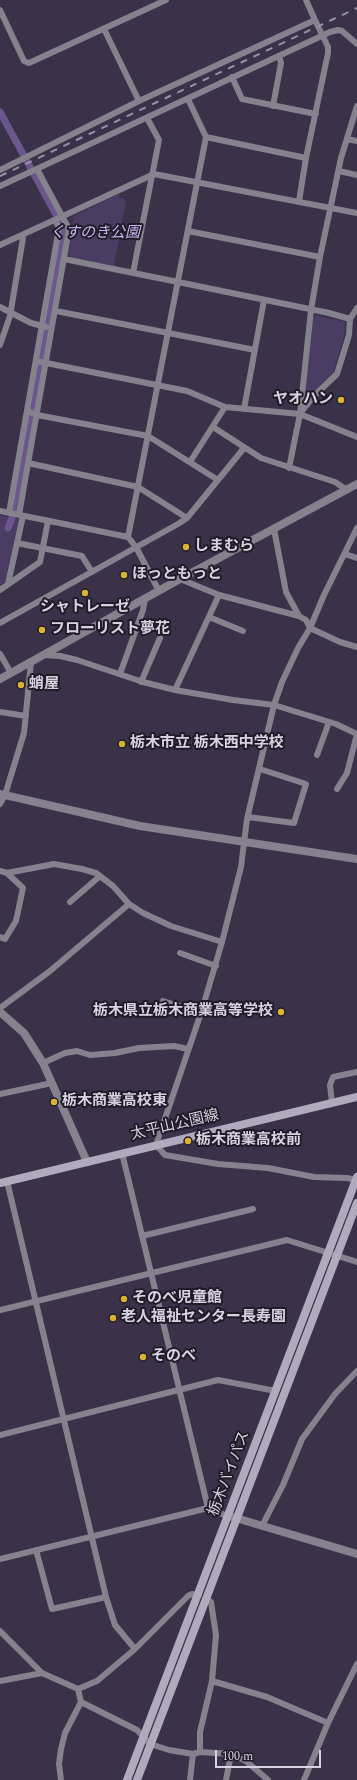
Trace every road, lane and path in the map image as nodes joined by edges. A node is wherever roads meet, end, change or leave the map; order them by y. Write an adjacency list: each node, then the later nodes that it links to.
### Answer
1 (166, 0): 5 (street)
2 (306, 0): 4 (street)
3 (0, 10): 5 (street)
4 (315, 20): 6 (street); 11 (street)
5 (104, 29): 11 (street)
6 (321, 36): 7 (street); 8 (street); 14 (street)
7 (357, 44)
8 (278, 56): 9 (street); 12 (street)
9 (232, 77): 10 (street); 12 (street)
10 (188, 99): 15 (street); 16 (street)
11 (139, 101): 21 (street)
12 (273, 106): 14 (street)
13 (357, 106): 17 (street)
14 (316, 114): 19 (street)
15 (147, 118): 20 (street); 23 (street)
16 (206, 137): 19 (street); 25 (street)
17 (347, 139): 18 (street); 22 (street)
18 (357, 141)
19 (306, 158): 27 (street)
20 (37, 169): 26 (street); 30 (street)
21 (0, 170)
22 (339, 171): 24 (street); 28 (street)
23 (154, 174): 25 (street); 30 (street); 37 (street)
24 (357, 175)
25 (197, 183): 27 (street); 32 (street)
26 (0, 186)
27 (299, 202): 28 (street)
28 (332, 207): 29 (street); 35 (street)
29 (357, 213)
30 (61, 216): 31 (street); 36 (street)
31 (55, 220): 33 (street); 46 (street)
32 (188, 231): 35 (street); 38 (street)
33 (22, 235): 34 (street); 44 (street)
34 (0, 245)
35 (320, 257): 42 (street)
36 (64, 260): 37 (street); 43 (street)
37 (133, 273): 38 (street)
38 (178, 282): 39 (street); 48 (street)
39 (264, 300): 42 (street); 50 (street)
40 (0, 307): 44 (street)
41 (357, 308): 45 (street)
42 (311, 310): 45 (street); 58 (street)
43 (56, 311): 47 (street); 48 (street)
44 (11, 312): 46 (street); 49 (street)
45 (350, 319): 58 (street)
46 (42, 326): 47 (street); 51 (street)
47 (52, 328): 52 (street)
48 (168, 333): 50 (street); 53 (street)
49 (0, 345)
50 (255, 350): 55 (street)
51 (36, 361): 52 (street); 56 (street)
52 (46, 363): 53 (street); 57 (street)
53 (158, 385): 54 (street); 60 (street)
54 (225, 407): 55 (street); 59 (street)
55 (244, 409): 58 (street)
56 (27, 411): 57 (street); 71 (street)
57 (37, 414): 60 (street); 64 (street)
58 (300, 414): 61 (street); 65 (street)
59 (213, 427): 62 (street); 63 (street)
60 (148, 436): 63 (street); 68 (street)
61 (357, 437)
62 (244, 448): 65 (street); 66 (street)
63 (190, 462): 66 (street)
64 (28, 463): 68 (street); 72 (street)
65 (289, 468): 69 (street)
66 (218, 480): 73 (street)
67 (357, 484): 69 (street)
68 (138, 487): 73 (street); 77 (street)
69 (347, 490): 76 (street)
70 (0, 511): 71 (street)
71 (9, 513): 72 (street)
72 (21, 515): 74 (street); 78 (street)
73 (187, 518): 79 (street)
74 (48, 521): 77 (street); 80 (street)
75 (357, 528): 81 (street)
76 (274, 529): 84 (street); 90 (street)
77 (128, 537): 79 (street)
78 (17, 543): 80 (street); 85 (street)
79 (136, 547): 83 (street); 87 (street)
80 (43, 548): 83 (street); 85 (street)
81 (345, 554): 82 (street); 93 (street)
82 (357, 558)
83 (92, 572): 92 (street)
84 (180, 579): 87 (street); 88 (street)
85 (8, 584): 86 (street)
86 (0, 590)
87 (159, 591): 89 (street)
88 (219, 595): 90 (street); 91 (street)
89 (145, 598): 98 (street); 101 (street)
90 (299, 616): 93 (street)
91 (208, 617): 94 (street); 104 (street)
92 (0, 623)
93 (310, 628): 96 (street); 105 (street)
94 (243, 631)
95 (160, 638): 103 (street)
96 (357, 647)
97 (0, 654): 100 (street)
98 (44, 655): 99 (street); 101 (street)
99 (31, 662): 100 (street); 107 (street)
100 (11, 673): 102 (street)
101 (120, 674): 103 (street)
102 (0, 679)
103 (141, 682): 104 (street)
104 (175, 690): 105 (street)
105 (274, 705): 108 (street); 111 (street)
106 (0, 712): 107 (street)
107 (26, 716): 113 (street)
108 (329, 722): 109 (street); 110 (street)
109 (357, 734): 112 (street)
110 (317, 755)
111 (260, 769): 115 (street); 115 (street)
112 (337, 789)
113 (3, 794): 114 (street); 116 (street)
114 (0, 804)
115 (248, 817): 116 (street)
116 (245, 842): 117 (street); 123 (street)
117 (357, 859)
118 (3, 872): 119 (street); 122 (street)
119 (100, 876): 120 (street); 121 (street)
120 (70, 902)
121 (130, 904): 123 (street); 127 (street)
122 (0, 937)
123 (222, 942): 125 (street)
124 (180, 953): 125 (street)
125 (216, 966): 129 (street)
126 (163, 1001): 129 (street)
127 (0, 1008)
128 (0, 1012): 131 (street)
129 (201, 1013): 130 (street)
130 (188, 1049): 131 (street); 137 (street)
131 (43, 1063): 133 (street)
132 (357, 1072): 136 (street)
133 (52, 1083): 134 (street); 139 (street)
134 (0, 1094)
135 (357, 1097): 136 (main road, 太平山公園線)
136 (332, 1103): 137 (main road, 太平山公園線)
137 (156, 1145): 138 (main road, 太平山公園線); 140 (street)
138 (122, 1153): 139 (main road, 太平山公園線); 144 (street)
139 (87, 1162): 141 (main road, 太平山公園線)
140 (357, 1179): 145 (main road, 栃木バイパス)
141 (3, 1182): 148 (street)
142 (357, 1203): 145 (main road, 栃木バイパス)
143 (253, 1209): 144 (street)
144 (142, 1236): 147 (street)
145 (333, 1254): 146 (street); 147 (street); 152 (main road, 栃木バイパス); 157 (main road, 栃木バイパス)
146 (357, 1262)
147 (151, 1274): 148 (street); 151 (street)
148 (36, 1301): 149 (street); 153 (street)
149 (0, 1310)
150 (356, 1373): 158 (street)
151 (179, 1390): 152 (street); 153 (street); 155 (street)
152 (276, 1391): 156 (main road, 栃木バイパス)
153 (63, 1419): 154 (street); 159 (street)
154 (0, 1435)
155 (208, 1508): 156 (street); 159 (street)
156 (229, 1516): 157 (street); 163 (main road, 栃木バイパス)
157 (237, 1518): 158 (street); 163 (main road, 栃木バイパス)
158 (262, 1526): 161 (street)
159 (91, 1536): 160 (street); 164 (street)
160 (36, 1550): 162 (street); 164 (street)
161 (357, 1554)
162 (0, 1559)
163 (202, 1596): 166 (street); 170 (street); 174 (main road, 栃木バイパス); 175 (main road, 栃木バイパス)
164 (106, 1597): 166 (street)
165 (0, 1631): 168 (street)
166 (135, 1649): 171 (street)
167 (357, 1664): 173 (street)
168 (42, 1673): 169 (street); 171 (street)
169 (0, 1681)
170 (212, 1681): 173 (street); 176 (street)
171 (78, 1689): 172 (street)
172 (81, 1702): 174 (street); 180 (street)
173 (328, 1723): 187 (street)
174 (144, 1737): 175 (street); 181 (main road, 栃木バイパス)
175 (150, 1744): 177 (street); 182 (main road, 栃木バイパス)
176 (200, 1752): 177 (street); 178 (street)
177 (193, 1754): 183 (street)
178 (231, 1754): 179 (street); 184 (street)
179 (261, 1773): 185 (street); 186 (street)
180 (60, 1780)
181 (128, 1780)
182 (137, 1780)
183 (190, 1780)
184 (226, 1780)
185 (260, 1780)
186 (268, 1780)
187 (304, 1780)

